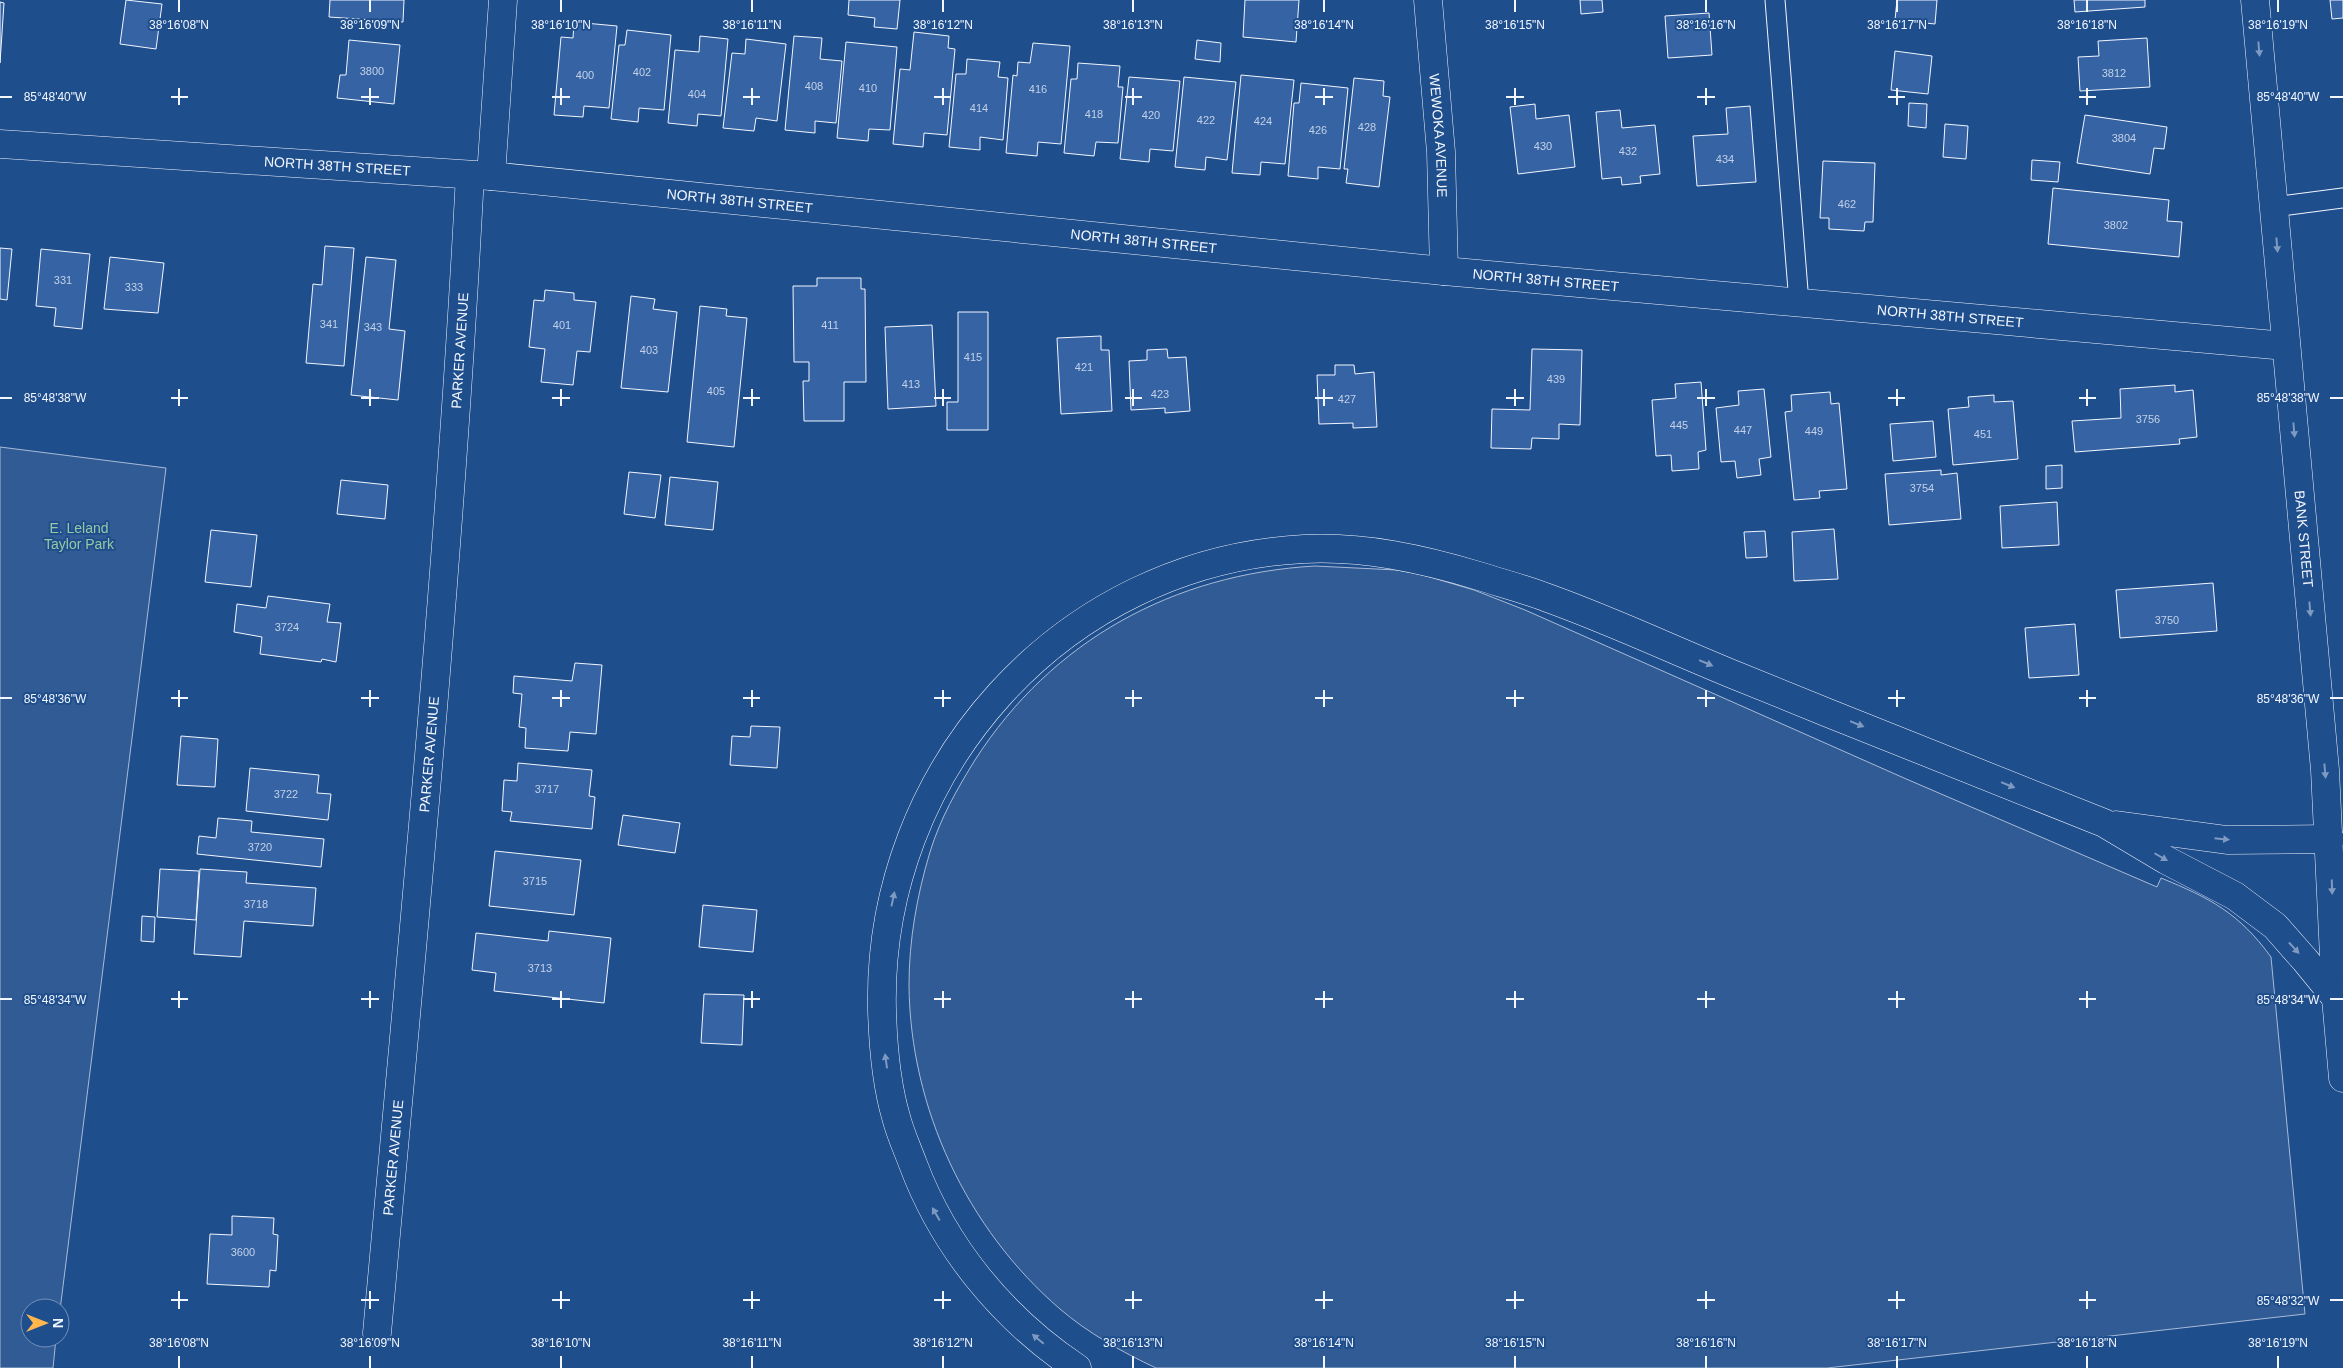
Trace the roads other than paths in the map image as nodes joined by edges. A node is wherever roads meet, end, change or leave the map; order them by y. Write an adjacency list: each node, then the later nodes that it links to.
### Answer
1 (503, 0): 6 (main road, PARKER AVENUE)
2 (1428, 0): 9 (main road, WEWOKA AVENUE)
3 (1775, 0): 10 (lane)
4 (2255, 0): 8 (main road, BANK STREET, one-way to 8)
5 (0, 144): 6 (main road, NORTH 38TH STREET)
6 (480, 175): 9 (main road, NORTH 38TH STREET); 16 (main road, PARKER AVENUE)
7 (2343, 198): 8 (lane)
8 (2274, 207): 11 (main road, BANK STREET, one-way to 11)
9 (1444, 271): 10 (main road, NORTH 38TH STREET)
10 (1799, 303): 11 (main road, NORTH 38TH STREET)
11 (2286, 346): 13 (main road, BANK STREET, one-way to 13)
12 (2104, 823): 13 (main road, one-way to 13); 14 (main road, one-way to 14); 17 (main road, one-way to 12)
13 (2336, 838): 14 (main road, BANK STREET, one-way to 14)
14 (2336, 998): 15 (main road, BANK STREET)
15 (2343, 1078)
16 (377, 1333)
17 (1077, 1368)

